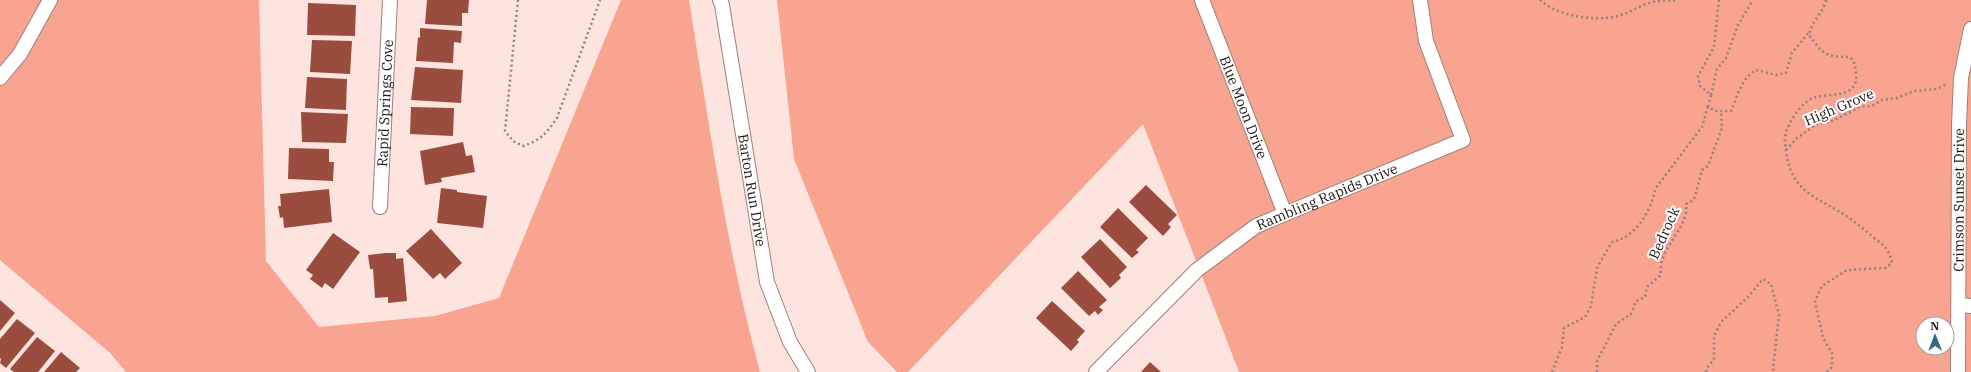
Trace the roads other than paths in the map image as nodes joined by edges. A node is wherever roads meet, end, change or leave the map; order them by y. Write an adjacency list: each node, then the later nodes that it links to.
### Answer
1 (50, 0): 7 (street)
2 (390, 0): 9 (street, Rapid Springs Cove)
3 (720, 0): 12 (street, Barton Run Drive)
4 (1202, 0): 10 (street, Blue Moon Drive)
5 (1420, 0): 10 (street, Rambling Rapids Drive)
6 (1971, 28): 8 (street, Crimson Sunset Drive)
7 (0, 78)
8 (1965, 125): 11 (street, Crimson Sunset Drive)
9 (380, 207)
10 (1285, 214): 13 (street, Rambling Rapids Drive)
11 (1965, 305): 14 (street, Crimson Sunset Drive)
12 (808, 372)
13 (1096, 372)
14 (1958, 372)

